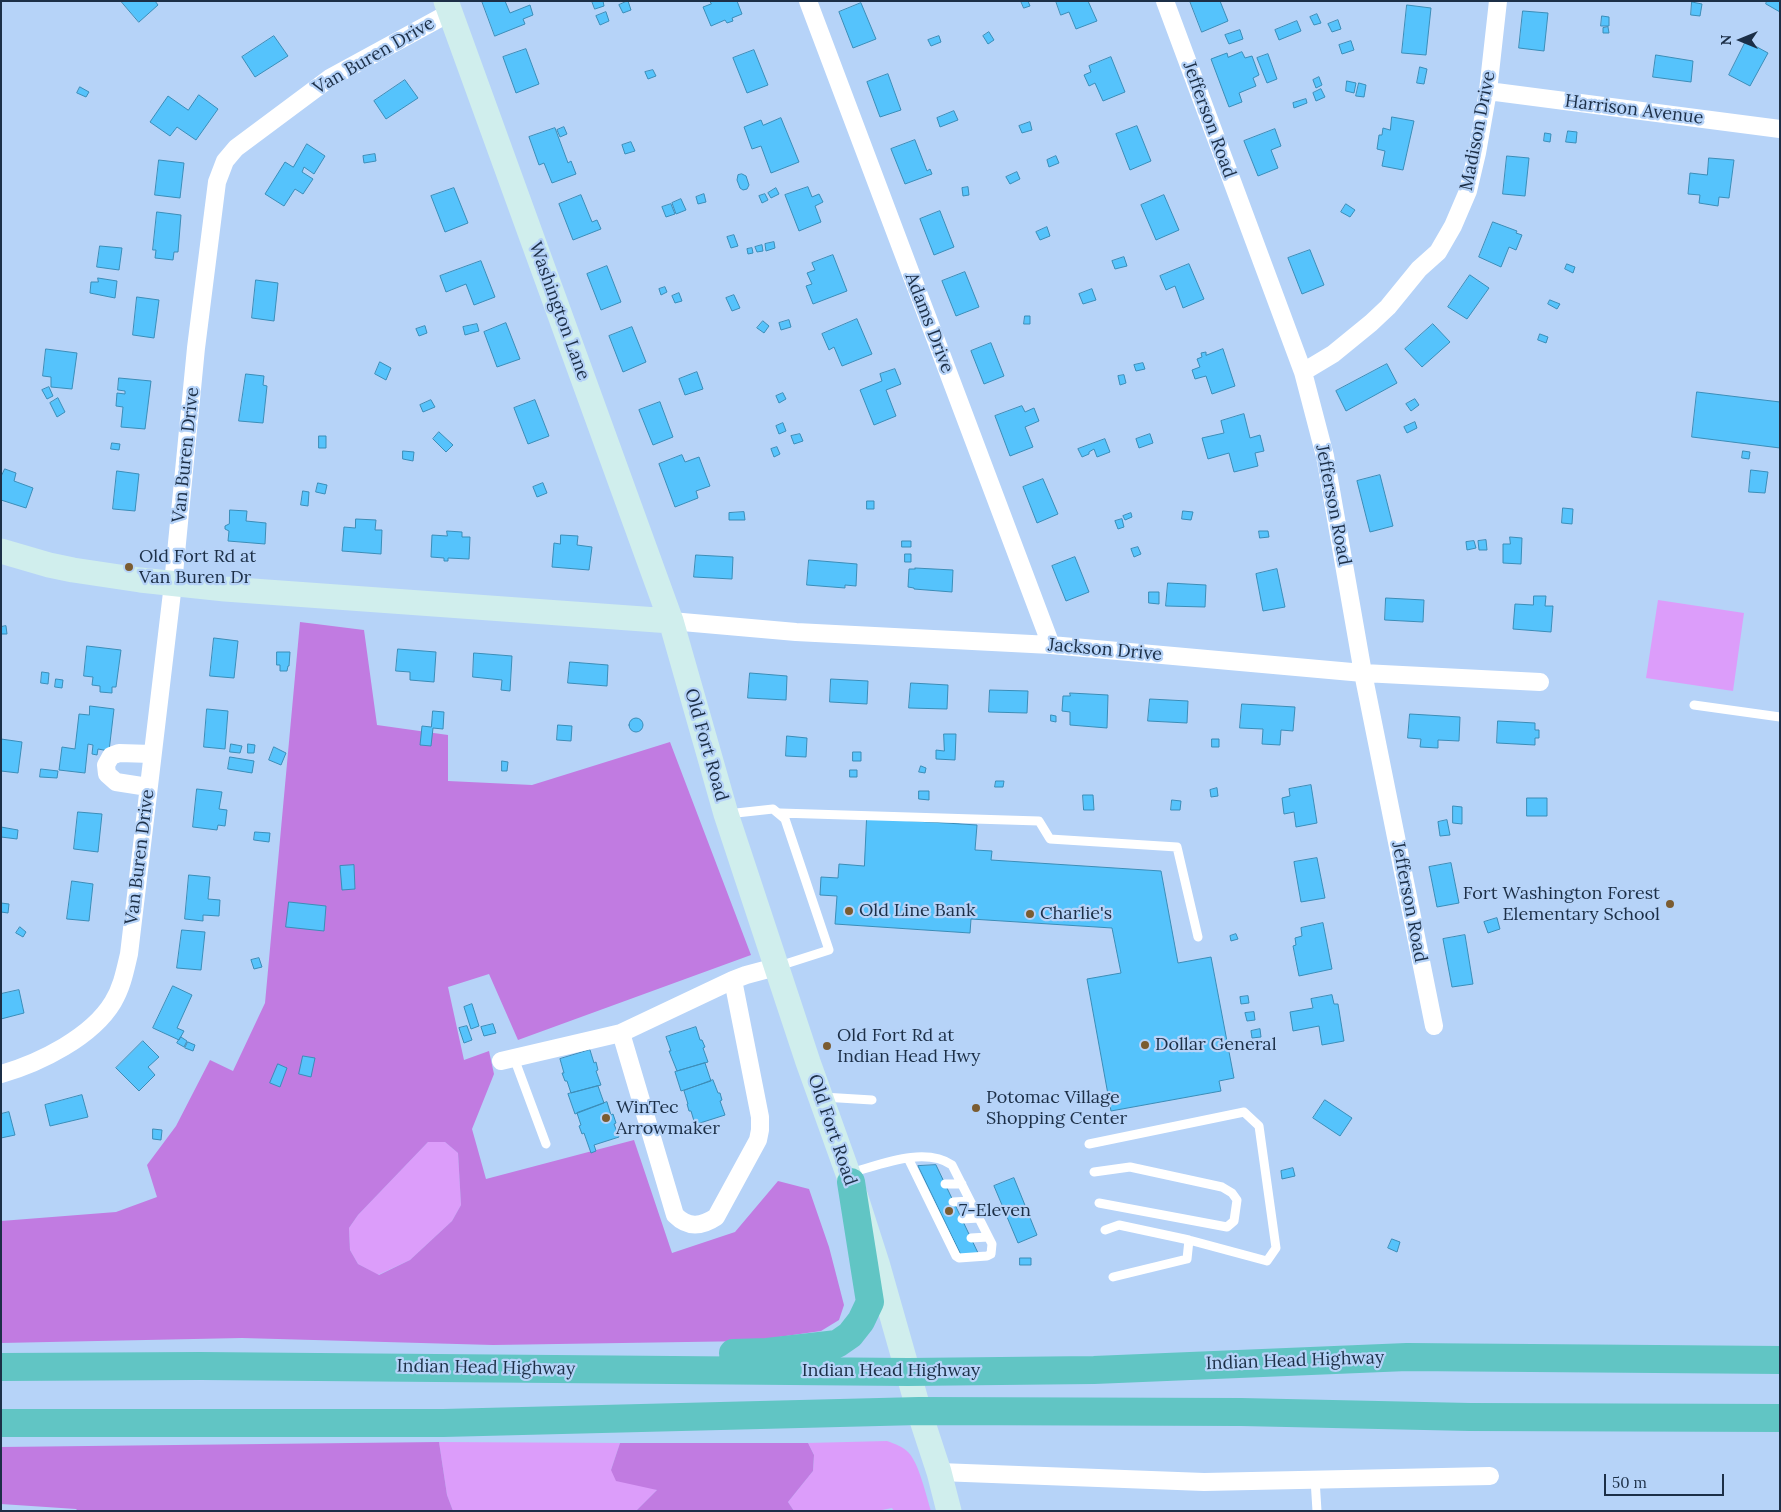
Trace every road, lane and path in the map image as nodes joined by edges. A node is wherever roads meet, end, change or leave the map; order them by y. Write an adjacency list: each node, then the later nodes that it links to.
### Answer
1 (808, 1): 11 (street, Adams Drive)
2 (1165, 1): 7 (street, Jefferson Road)
3 (1498, 1): 5 (street, Madison Drive)
4 (449, 6): 9 (street, Van Buren Drive); 10 (main road, Washington Lane)
5 (1488, 91): 6 (street, Harrison Avenue); 7 (street, Madison Drive)
6 (1780, 128)
7 (1303, 372): 12 (street, Jefferson Road)
8 (1, 551): 9 (main road)
9 (172, 584): 10 (main road); 16 (street, Van Buren Drive)
10 (670, 621): 11 (street, Jackson Drive); 19 (main road, Old Fort Road)
11 (1051, 645): 12 (street, Jackson Drive)
12 (1363, 673): 13 (street, Jackson Drive); 23 (street, Jefferson Road)
13 (1540, 682)
14 (1694, 705): 15 (lane)
15 (1780, 718)
16 (152, 754): 17 (street, Van Buren Drive); 17 (street)
17 (148, 787): 26 (street, Van Buren Drive)
18 (780, 813): 19 (lane); 20 (lane); 21 (lane)
19 (726, 814): 21 (main road, Old Fort Road)
20 (1198, 937)
21 (776, 967): 22 (street); 27 (main road, Old Fort Road)
22 (733, 980): 24 (street); 24 (street)
23 (1434, 1026)
24 (621, 1033): 25 (street)
25 (508, 1059): 29 (lane)
26 (1, 1074)
27 (820, 1097): 28 (lane); 33 (main road, Old Fort Road)
28 (872, 1100)
29 (546, 1144)
30 (1089, 1144): 44 (lane)
31 (908, 1158): 33 (lane); 35 (lane); 42 (lane)
32 (1094, 1172): 38 (lane)
33 (849, 1178): 48 (highway); 49 (main road, Old Fort Road)
34 (945, 1184): 35 (lane)
35 (962, 1184): 36 (lane)
36 (970, 1201): 37 (lane); 39 (lane)
37 (954, 1202)
38 (1100, 1203)
39 (979, 1218): 40 (lane); 42 (lane)
40 (962, 1220)
41 (1105, 1230): 44 (lane)
42 (988, 1237): 43 (lane)
43 (971, 1238)
44 (1189, 1240): 45 (lane)
45 (1113, 1277)
46 (1780, 1360): 49 (highway, Indian Head Highway)
47 (1, 1367): 48 (highway, Indian Head Highway)
48 (516, 1369): 49 (highway, Indian Head Highway)
49 (908, 1372): 50 (main road, Old Fort Road)
50 (919, 1411): 51 (highway); 52 (highway); 53 (main road, Old Fort Road)
51 (1780, 1418)
52 (1, 1423)
53 (939, 1472): 55 (street); 56 (main road, Old Fort Road)
54 (1490, 1476): 55 (street)
55 (1315, 1479): 57 (lane)
56 (949, 1511)
57 (1317, 1511)

